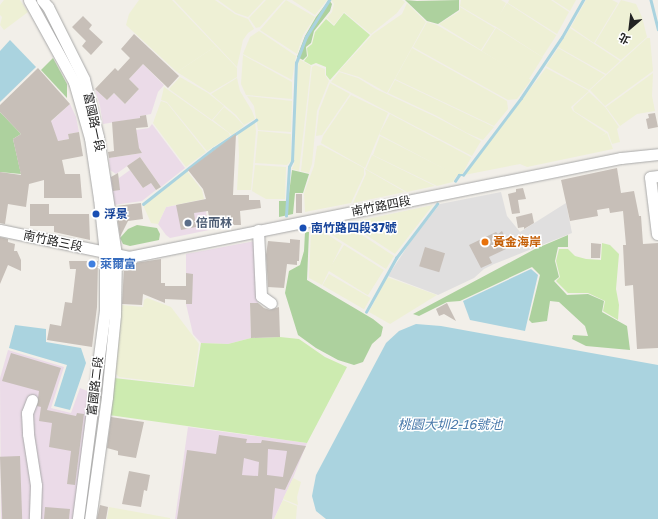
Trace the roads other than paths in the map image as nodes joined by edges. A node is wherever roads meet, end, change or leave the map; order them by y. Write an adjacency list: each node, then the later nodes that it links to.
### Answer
1 (29, 0): 3 (street, 富國路一段)
2 (48, 2): 3 (street); 9 (street, 富國路一段)
3 (36, 13): 9 (street, 富國路一段)
4 (658, 156): 7 (street, 南竹路四段)
5 (658, 176): 8 (street)
6 (0, 230): 9 (street, 南竹路三段)
7 (258, 230): 9 (street, 南竹路四段); 10 (street)
8 (657, 234)
9 (110, 254): 13 (street, 富國路二段); 14 (street, 富國路二段)
10 (270, 302)
11 (32, 400): 12 (street)
12 (35, 519)
13 (78, 519)
14 (90, 519)

